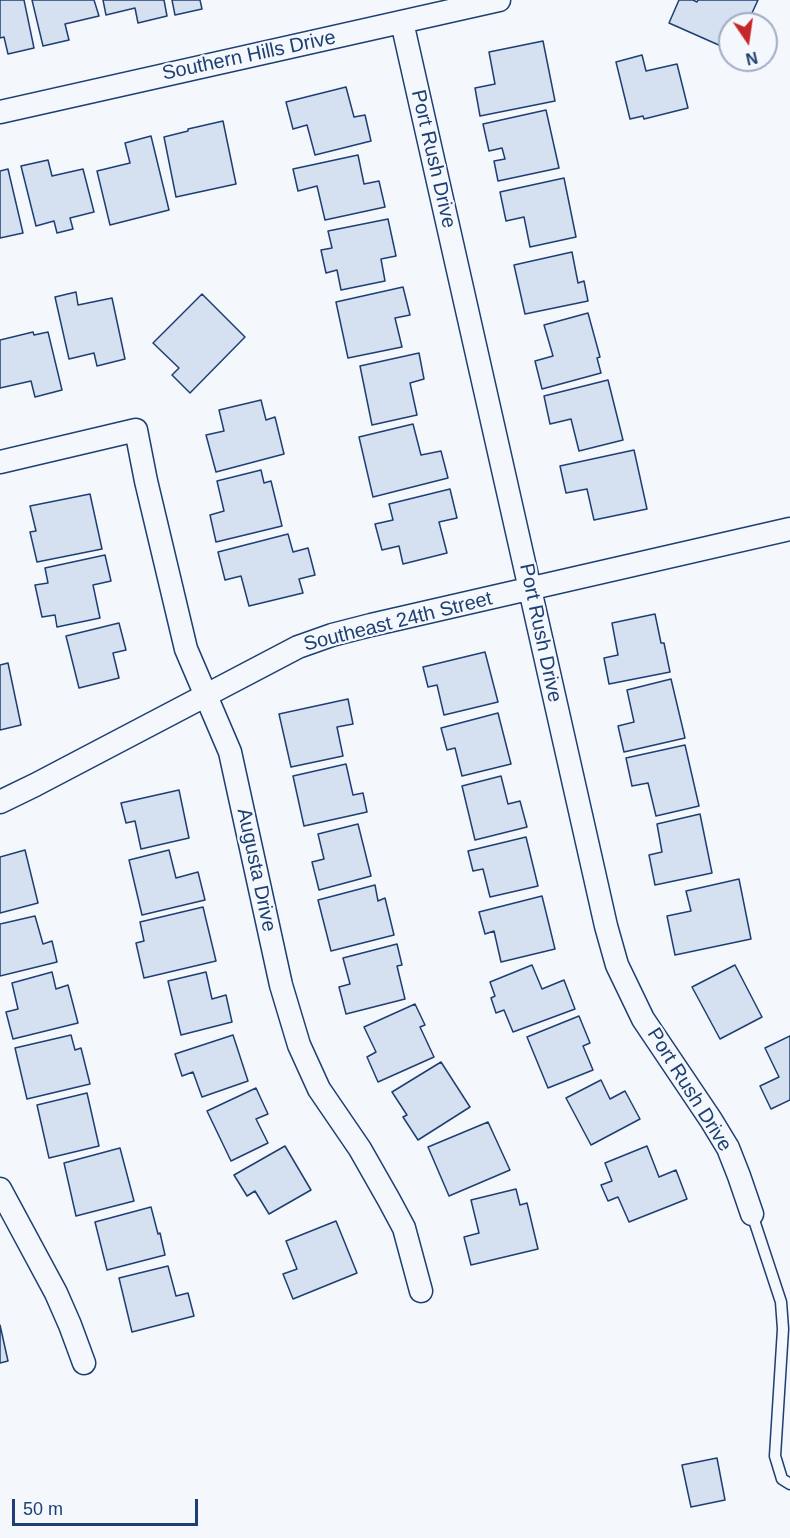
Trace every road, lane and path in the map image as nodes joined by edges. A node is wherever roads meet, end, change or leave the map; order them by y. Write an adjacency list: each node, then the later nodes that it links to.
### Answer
1 (499, 0): 2 (street, Southern Hills Drive)
2 (402, 22): 3 (street, Southern Hills Drive); 6 (street, Port Rush Drive)
3 (0, 112)
4 (0, 462): 7 (street, Augusta Drive)
5 (790, 529): 6 (street, Southeast 24th Street)
6 (531, 589): 7 (street, Southeast 24th Street); 10 (street, Port Rush Drive)
7 (206, 695): 8 (street, Southeast 24th Street); 11 (street, Augusta Drive)
8 (0, 802)
9 (0, 1189): 12 (street)
10 (752, 1214): 13 (lane)
11 (421, 1291)
12 (84, 1363)
13 (790, 1484)

